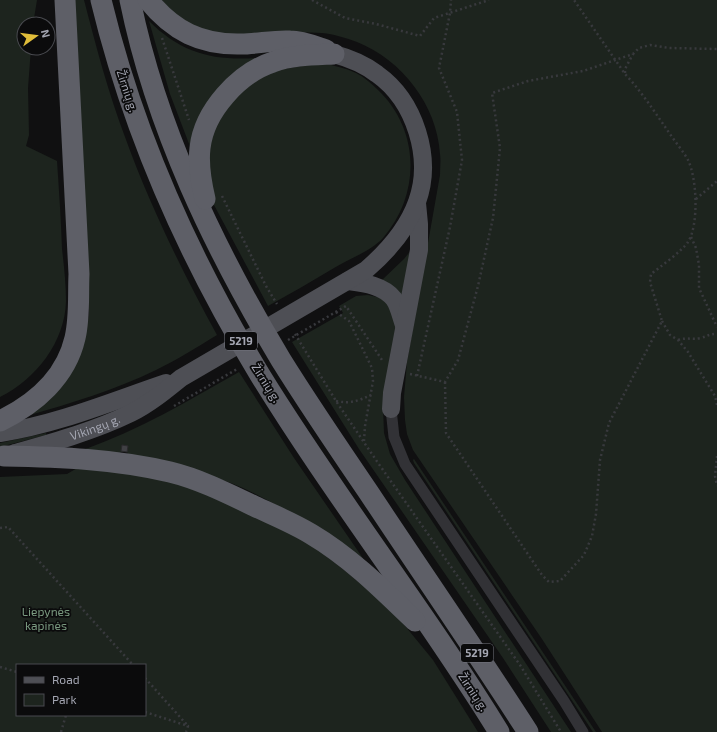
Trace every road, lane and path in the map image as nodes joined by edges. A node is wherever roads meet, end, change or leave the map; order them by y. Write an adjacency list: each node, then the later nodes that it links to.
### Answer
1 (65, 0): 38 (highway)
2 (101, 0): 45 (highway, Žirnių g. / 5219)
3 (130, 0): 20 (highway, Žirnių g. / 5219)
4 (312, 0): 9 (path)
5 (451, 0): 9 (path)
6 (489, 0): 9 (path)
7 (574, 0): 13 (path)
8 (152, 6): 11 (highway); 15 (path)
9 (450, 13): 32 (path)
10 (717, 49): 12 (path)
11 (334, 54): 19 (main road); 20 (highway)
12 (633, 54): 13 (path); 14 (path)
13 (616, 60): 14 (path); 33 (path)
14 (625, 74): 18 (path)
15 (190, 123)
16 (717, 182): 18 (path)
17 (221, 193): 23 (path)
18 (695, 199): 21 (path)
19 (417, 202): 22 (main road); 25 (main road)
20 (213, 235): 56 (highway, Žirnių g. / 5219)
21 (691, 236): 24 (path); 26 (path)
22 (348, 281): 25 (main road); 31 (main road)
23 (278, 306)
24 (662, 321): 29 (path); 33 (path)
25 (404, 326): 30 (main road)
26 (717, 327)
27 (295, 333): 35 (path)
28 (717, 334): 29 (path)
29 (678, 340): 36 (path)
30 (397, 370): 32 (path); 34 (path); 37 (main road)
31 (189, 374): 39 (main road, Vikingų g.); 41 (main road, Vikingų g.)
32 (417, 376): 33 (path)
33 (445, 382)
34 (371, 394): 35 (path); 40 (path)
35 (336, 401): 40 (path)
36 (717, 406)
37 (391, 409): 58 (street)
38 (0, 420)
39 (0, 433)
40 (364, 442): 57 (path)
41 (2, 456): 45 (highway)
42 (717, 456): 43 (path)
43 (717, 486)
44 (0, 528): 46 (path)
45 (445, 648): 55 (highway, Žirnių g. / 5219)
46 (132, 664)
47 (0, 667): 48 (path)
48 (16, 672)
49 (146, 679): 52 (path)
50 (146, 712): 52 (path)
51 (66, 716): 53 (path)
52 (188, 726): 54 (path)
53 (61, 732)
54 (186, 732)
55 (499, 732)
56 (528, 732)
57 (562, 732)
58 (582, 732)

